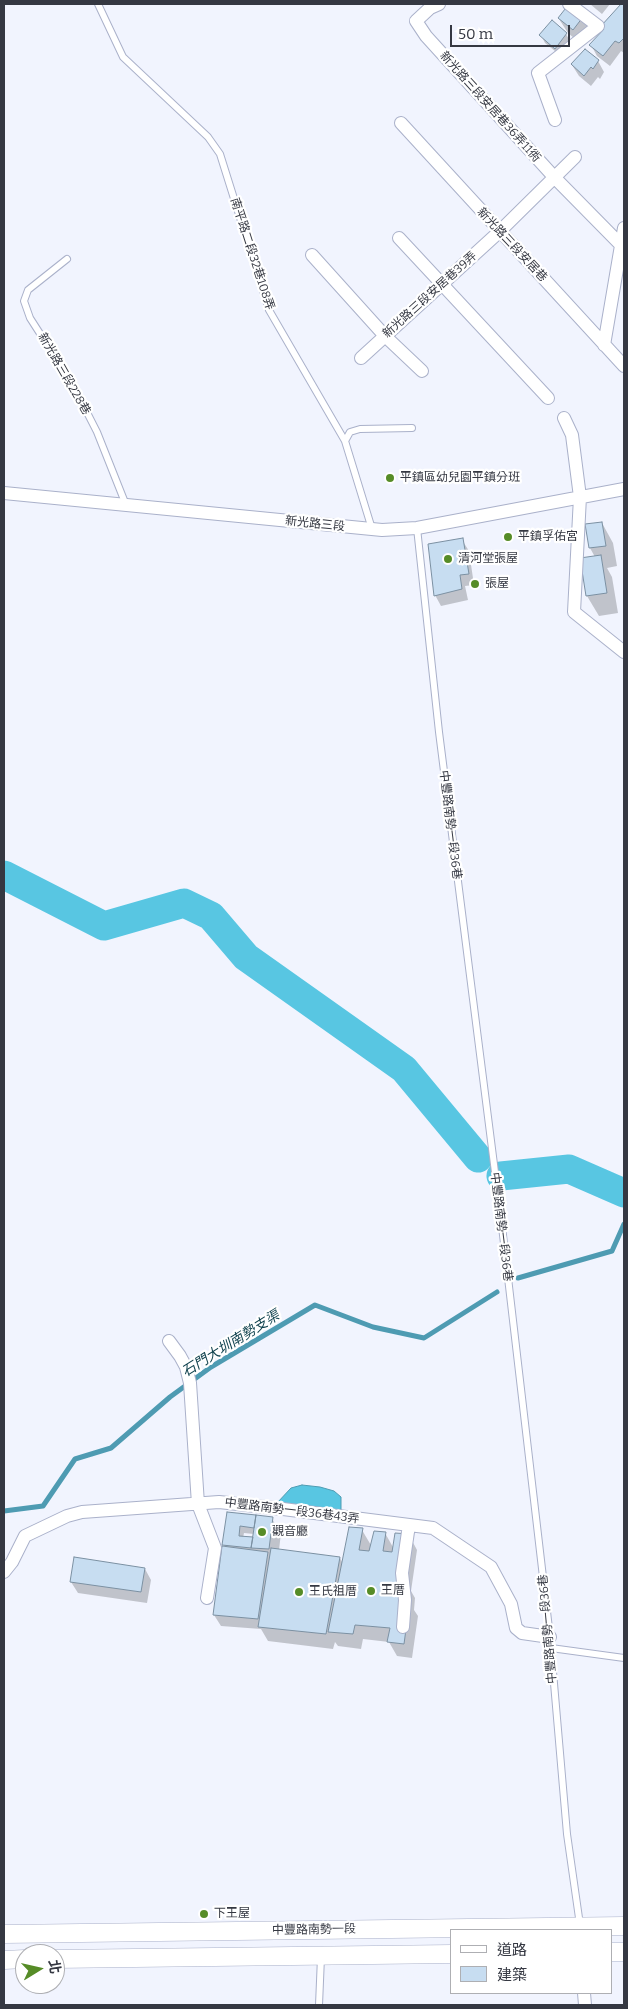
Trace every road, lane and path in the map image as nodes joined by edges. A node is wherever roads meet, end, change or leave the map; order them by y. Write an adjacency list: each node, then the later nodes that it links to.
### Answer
1 (98, 4): 23 (lane, 南平路二段32巷108弄)
2 (439, 4): 7 (street, 新光路三段安居巷36弄11衖)
3 (569, 4): 4 (street)
4 (555, 120)
5 (401, 123): 9 (street, 新光路三段安居巷)
6 (575, 158): 7 (street, 新光路三段安居巷39弄)
7 (555, 178): 9 (street, 新光路三段安居巷39弄); 11 (street, 新光路三段安居巷36弄11衖)
8 (624, 228): 11 (street)
9 (499, 232): 14 (street, 新光路三段安居巷39弄); 16 (street, 新光路三段安居巷)
10 (399, 238): 14 (street)
11 (621, 245): 16 (street)
12 (312, 255): 15 (street)
13 (67, 259): 27 (lane, 新光路三段228巷)
14 (442, 284): 15 (street, 新光路三段安居巷39弄); 20 (street)
15 (385, 336): 17 (street, 新光路三段安居巷39弄); 19 (street)
16 (604, 345): 18 (street, 新光路三段安居巷)
17 (361, 358)
18 (624, 366)
19 (422, 371)
20 (548, 398)
21 (564, 418): 26 (street)
22 (412, 428): 23 (lane)
23 (345, 441): 29 (lane, 南平路二段32巷108弄)
24 (624, 489): 26 (street, 新光路三段)
25 (4, 493): 27 (street, 新光路三段)
26 (580, 497): 28 (street, 新光路三段); 30 (street)
27 (126, 504): 29 (street, 新光路三段)
28 (417, 528): 29 (street, 新光路三段); 37 (lane, 中豐路南勢一段36巷)
29 (372, 529)
30 (624, 652)
31 (169, 1341): 32 (street)
32 (198, 1504): 33 (street, 中豐路南勢一段36巷43弄); 34 (street, 中豐路南勢一段36巷43弄); 35 (street)
33 (409, 1525): 36 (street); 37 (street, 中豐路南勢一段36巷43弄)
34 (4, 1572)
35 (207, 1598)
36 (404, 1626)
37 (550, 1643): 38 (lane); 40 (lane, 中豐路南勢一段36巷)
38 (624, 1658)
39 (624, 1926): 40 (main road, 中豐路南勢一段)
40 (580, 1928): 42 (main road, 中豐路南勢一段)
41 (450, 1929): 43 (main road, 中豐路南勢一段)
42 (484, 1929)
43 (4, 1934)
44 (450, 1954): 45 (main road, 中豐路南勢一段)
45 (320, 1956): 46 (main road, 中豐路南勢一段); 47 (lane)
46 (65, 1959)
47 (319, 2005)

